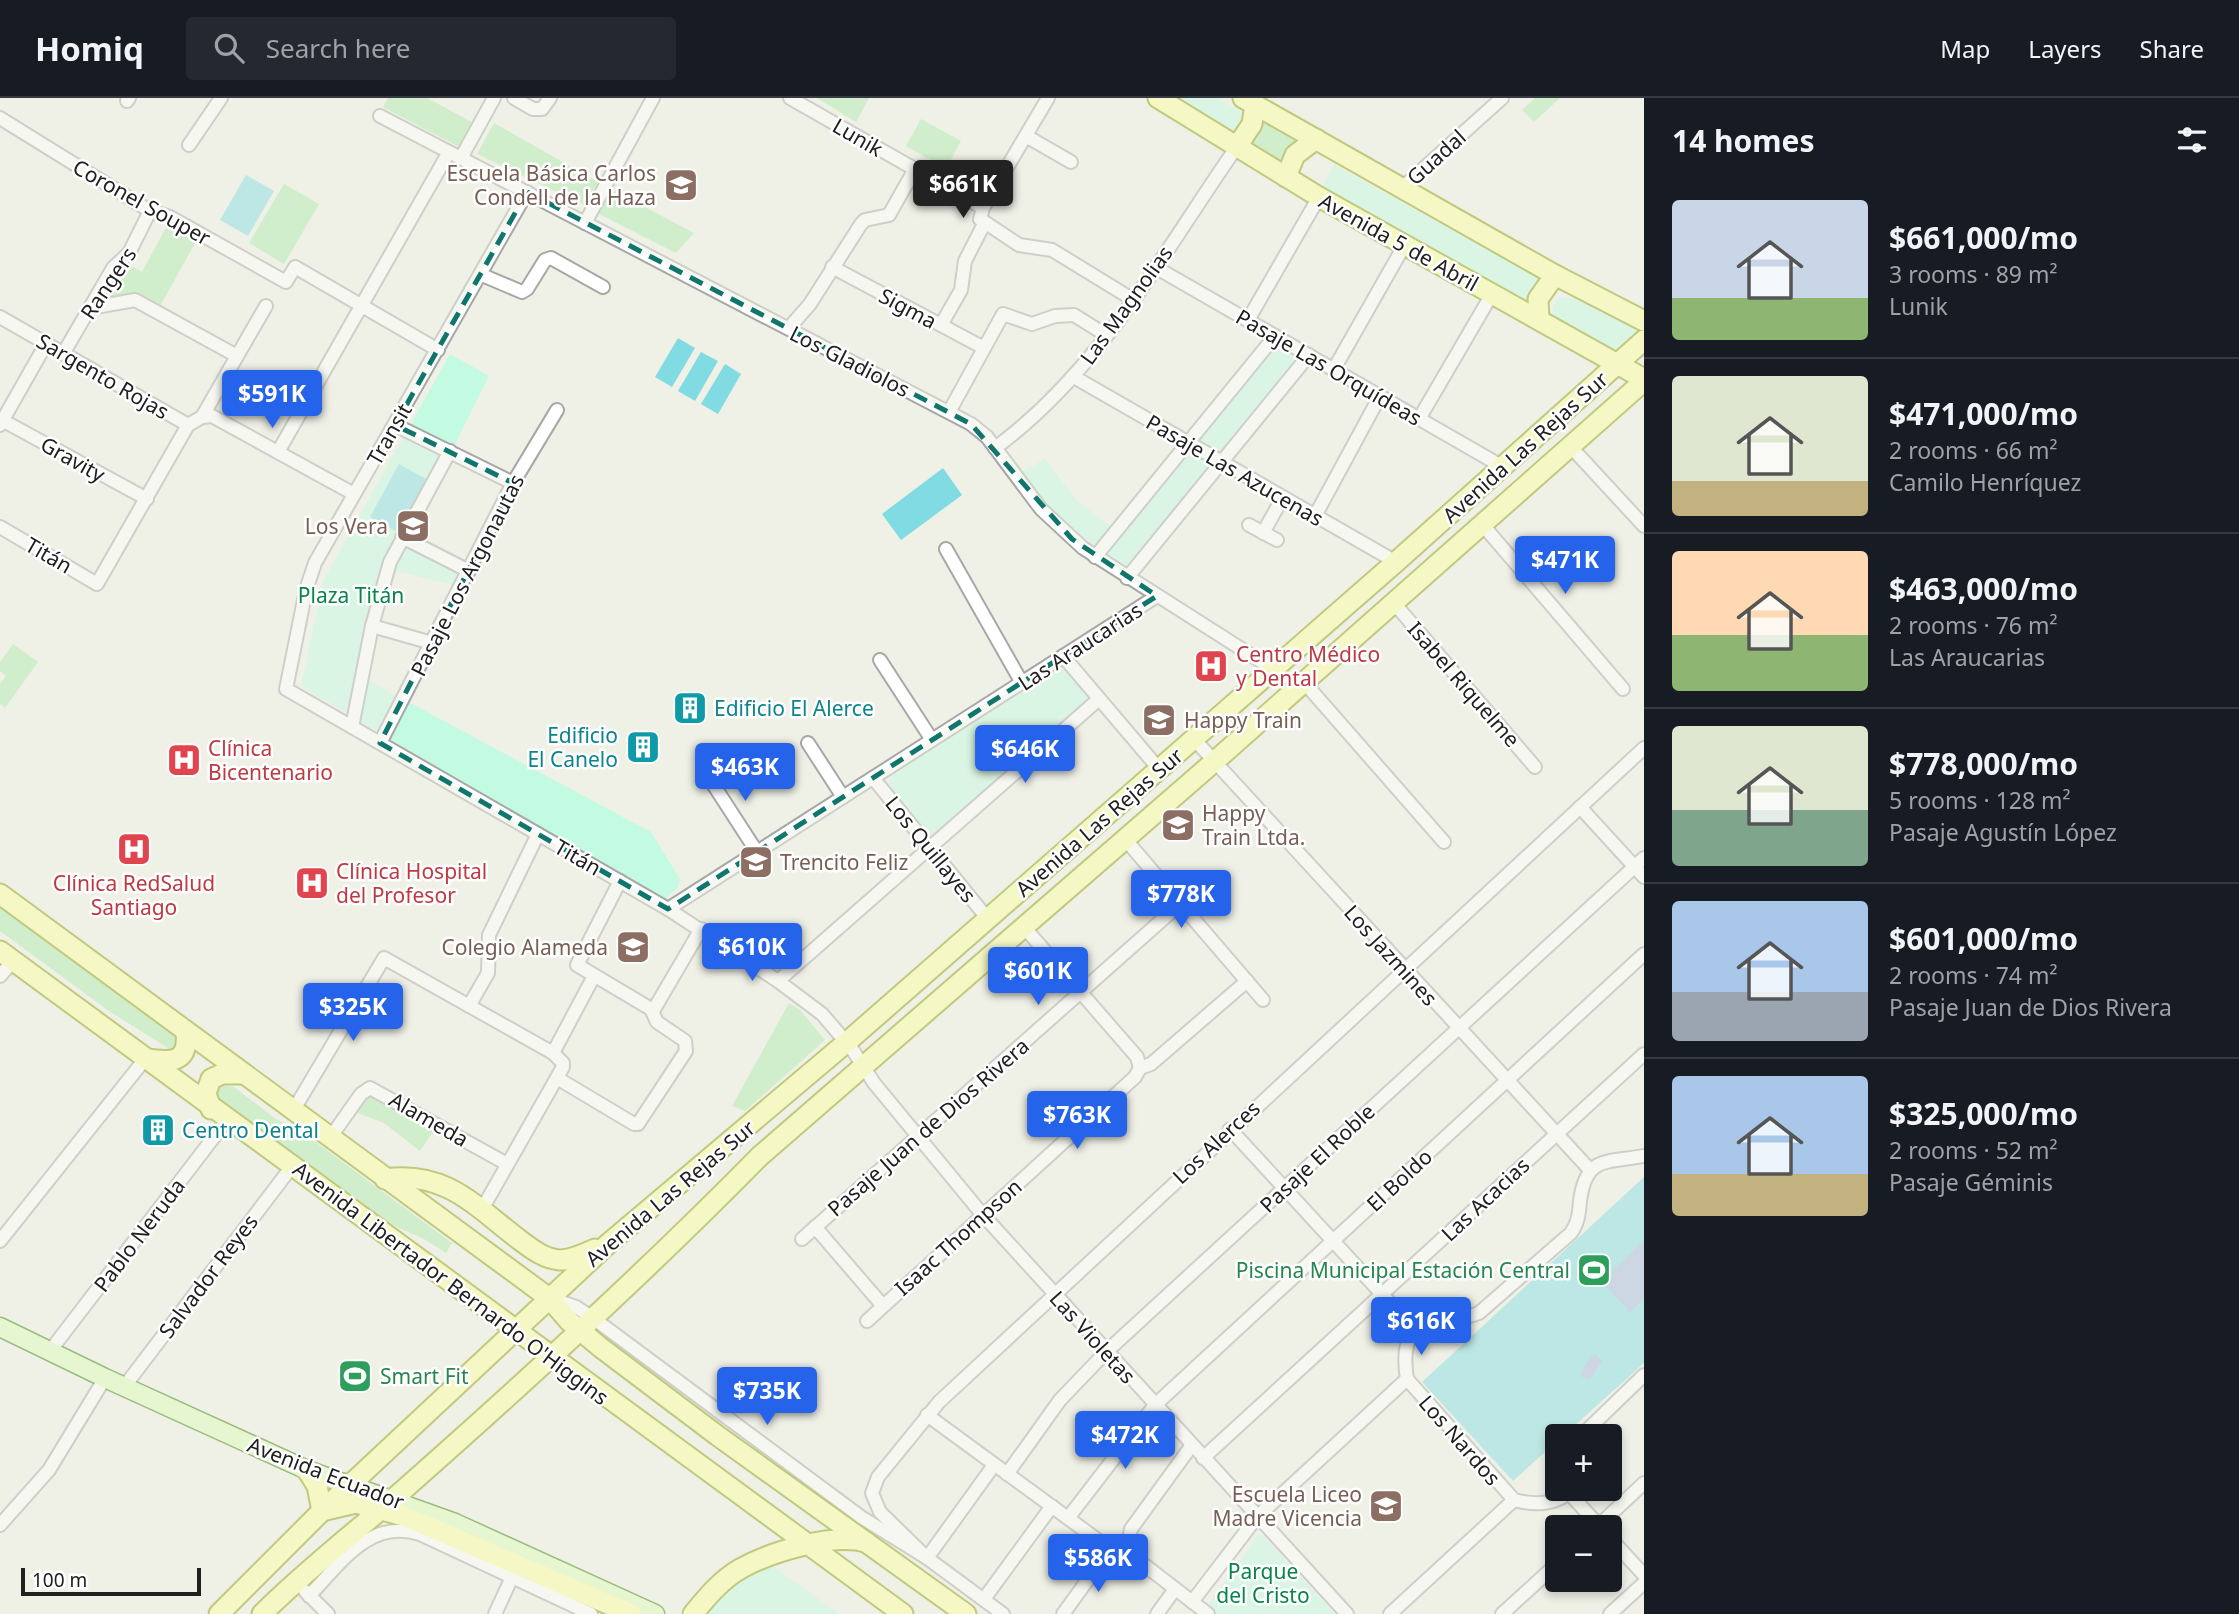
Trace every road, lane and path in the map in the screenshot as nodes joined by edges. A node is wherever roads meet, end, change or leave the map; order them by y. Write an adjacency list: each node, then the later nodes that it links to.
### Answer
1 (221, 98): 15 (street)
2 (494, 98): 17 (street)
3 (514, 98): 4 (street)
4 (550, 98)
5 (653, 98): 26 (street)
6 (790, 98): 19 (street, Lunik)
7 (1048, 98): 13 (street)
8 (1158, 98): 16 (main road, Avenida 5 de Abril)
9 (1502, 98): 21 (street, Guadal)
10 (1250, 101): 14 (main road); 16 (main road)
11 (380, 116): 17 (street, Los Gladiolos)
12 (0, 118): 25 (street, Coronel Souper)
13 (1026, 136): 18 (street); 24 (street)
14 (1316, 139): 20 (main road); 21 (main road)
15 (189, 145)
16 (1238, 145): 20 (main road, Avenida 5 de Abril); 30 (street, Las Magnolias)
17 (455, 155): 22 (street, Los Gladiolos); 36 (street)
18 (1071, 162)
19 (915, 169): 24 (street, Lunik); 29 (street)
20 (1286, 177): 23 (main road, Avenida 5 de Abril)
21 (1402, 188): 32 (main road)
22 (527, 192): 26 (street, Los Gladiolos); 31 (street, Transit)
23 (1319, 197): 28 (main road, Avenida 5 de Abril); 41 (street)
24 (983, 208): 27 (street)
25 (150, 211): 36 (street, Coronel Souper); 38 (street, Rangers)
26 (585, 223): 44 (street, Los Gladiolos)
27 (984, 224): 35 (street); 43 (street)
28 (1404, 246): 34 (main road, Avenida 5 de Abril); 55 (street)
29 (832, 267): 43 (street, Sigma); 44 (street)
30 (1154, 267): 35 (street, Las Magnolias); 41 (street, Pasaje Las Orquídeas)
31 (482, 275): 33 (street); 50 (street, Transit)
32 (1555, 275): 40 (main road); 42 (main road)
33 (603, 287)
34 (1492, 294): 40 (main road, Avenida 5 de Abril); 62 (street)
35 (1132, 299): 45 (street, Las Magnolias)
36 (362, 305): 50 (street); 70 (street)
37 (265, 306): 53 (street)
38 (90, 308): 51 (street, Rangers); 53 (street)
39 (0, 317): 48 (street, Sargento Rojas)
40 (1539, 319): 54 (main road, Avenida 5 de Abril)
41 (1248, 320): 46 (street, Pasaje Las Orquídeas)
42 (1644, 321)
43 (941, 325): 49 (street, Sigma)
44 (789, 328): 60 (street, Los Gladiolos)
45 (1106, 335): 49 (street); 56 (street, Las Magnolias)
46 (1275, 336): 52 (street, Pasaje Las Orquídeas); 66 (street)
47 (1644, 340): 54 (main road, Avenida Las Rejas Sur)
48 (46, 344): 51 (street, Sargento Rojas); 63 (street)
49 (984, 348): 60 (street)
50 (438, 350): 65 (street, Transit)
51 (63, 354): 64 (street, Sargento Rojas)
52 (1309, 355): 55 (street, Pasaje Las Orquídeas); 71 (street)
53 (237, 356): 61 (street)
54 (1618, 365): 57 (main road, Avenida 5 de Abril); 72 (main road, Avenida Las Rejas Sur)
55 (1334, 369): 58 (street, Pasaje Las Orquídeas)
56 (1074, 377): 66 (street, Pasaje Las Azucenas); 68 (street, Las Magnolias)
57 (1644, 380): 67 (main road, Avenida Las Rejas Sur)
58 (1380, 396): 62 (street, Pasaje Las Orquídeas); 77 (street)
59 (557, 410): 73 (street, Pasaje Los Argonautas)
60 (949, 412): 68 (street, Los Gladiolos)
61 (202, 417): 64 (street, Sargento Rojas); 70 (street)
62 (1419, 419): 72 (street, Pasaje Las Orquídeas)
63 (1, 422): 76 (street, Gravity)
64 (188, 425): 76 (street)
65 (395, 425): 69 (street); 74 (street, Transit)
66 (1189, 443): 71 (street, Pasaje Las Azucenas); 86 (street)
67 (1571, 447): 78 (main road, Avenida Las Rejas Sur); 80 (street)
68 (995, 448): 86 (street, Los Gladiolos)
69 (450, 451): 73 (street); 83 (street)
70 (278, 452): 74 (street)
71 (1222, 463): 75 (street, Pasaje Las Azucenas); 89 (street)
72 (1503, 467): 87 (main road, Avenida Las Rejas Sur)
73 (513, 483): 88 (street, Pasaje Los Argonautas)
74 (354, 494): 99 (street, Transit)
75 (1283, 497): 77 (street, Pasaje Las Azucenas); 82 (street)
76 (147, 499): 81 (street, Titán)
77 (1315, 516): 87 (street, Pasaje Las Azucenas)
78 (1482, 524): 91 (main road, Avenida Las Rejas Sur); 100 (street)
79 (1249, 525): 82 (street)
80 (1644, 526)
81 (0, 527)
82 (1263, 533): 84 (street)
83 (402, 537): 88 (street); 92 (street)
84 (1276, 540)
85 (946, 549): 98 (street)
86 (1095, 557): 89 (street, Los Gladiolos)
87 (1396, 562): 96 (main road, Avenida Las Rejas Sur)
88 (469, 571): 93 (street, Pasaje Los Argonautas)
89 (1127, 578): 90 (street, Los Gladiolos)
90 (1157, 596): 94 (street, Las Araucarias); 96 (street, Los Gladiolos)
91 (1393, 602): 97 (main road, Avenida Las Rejas Sur); 109 (street, Isabel Riquelme)
92 (372, 626): 93 (street); 102 (street)
93 (432, 643): 105 (street, Pasaje Los Argonautas)
94 (1063, 656): 98 (street, Las Araucarias); 101 (street)
95 (880, 660): 104 (street)
96 (1273, 669): 103 (main road, Avenida Las Rejas Sur)
97 (1303, 681): 108 (main road, Avenida Las Rejas Sur); 117 (street)
98 (1022, 683): 104 (street, Las Araucarias)
99 (286, 689): 102 (street, Titán)
100 (1623, 689)
101 (1099, 699): 110 (street); 118 (street)
102 (352, 727): 105 (street, Titán)
103 (1193, 738): 108 (street, Los Jazmines); 110 (main road, Avenida Las Rejas Sur)
104 (932, 740): 111 (street, Las Araucarias)
105 (380, 743): 115 (street, Titán)
106 (808, 743): 113 (street)
107 (1644, 748): 114 (street, Los Alerces)
108 (1214, 761): 116 (main road, Avenida Las Rejas Sur); 131 (street, Los Jazmines)
109 (1535, 767)
110 (1159, 769): 126 (main road, Avenida Las Rejas Sur)
111 (873, 778): 113 (street, Las Araucarias); 118 (street, Los Quillayes)
112 (713, 784): 119 (street)
113 (843, 797): 119 (street, Las Araucarias)
114 (1580, 807): 120 (street); 131 (street, Los Alerces)
115 (538, 834): 122 (street, Titán); 138 (street)
116 (1125, 839): 124 (street); 127 (main road, Avenida Las Rejas Sur)
117 (1444, 842)
118 (929, 846): 126 (street, Los Quillayes); 134 (street)
119 (757, 852): 125 (street, Las Araucarias)
120 (1639, 862): 121 (street); 140 (street, Pasaje El Roble)
121 (1644, 877)
122 (620, 881): 125 (street, Titán); 133 (street)
123 (0, 894): 141 (main road, Avenida Libertador Bernardo O'Higgins)
124 (1180, 904): 135 (street); 136 (street, Pasaje Juan de Dios Rivera)
125 (668, 909): 128 (street, Titán)
126 (988, 919): 142 (main road, Avenida Las Rejas Sur)
127 (1024, 927): 136 (street); 146 (main road, Avenida Las Rejas Sur)
128 (701, 929): 134 (street, Titán); 139 (street)
129 (1644, 954): 150 (street, El Boldo)
130 (7, 956): 132 (street); 145 (main road, Avenida Libertador Bernardo O'Higgins)
131 (1403, 969): 140 (street, Los Jazmines); 154 (street, Los Alerces)
132 (0, 976)
133 (594, 976): 139 (street); 143 (street)
134 (778, 981): 142 (street, Titán)
135 (1247, 981): 137 (street); 147 (street, Isaac Thompson)
136 (1081, 991): 147 (street); 156 (street, Pasaje Juan de Dios Rivera)
137 (1263, 1000)
138 (469, 1006): 143 (street); 152 (street)
139 (653, 1011): 149 (street)
140 (1458, 1028): 150 (street, Los Jazmines); 163 (street, Pasaje El Roble)
141 (186, 1032): 145 (main road); 148 (main road, Avenida Libertador Bernardo O'Higgins)
142 (850, 1045): 146 (street, Las Violetas); 151 (main road); 170 (main road, Avenida Las Rejas Sur)
143 (553, 1053): 149 (street)
144 (1644, 1054): 155 (street, Las Acacias)
145 (145, 1059): 153 (main road, Avenida Libertador Bernardo O'Higgins); 168 (street)
146 (864, 1067): 151 (main road, Avenida Las Rejas Sur); 156 (street, Las Violetas)
147 (1140, 1068): 165 (street, Isaac Thompson)
148 (242, 1074): 152 (main road, Avenida Libertador Bernardo O'Higgins); 153 (main road)
149 (557, 1079): 159 (street)
150 (1507, 1081): 155 (street, Los Jazmines); 169 (street, El Boldo)
151 (836, 1091): 176 (main road, Avenida Las Rejas Sur)
152 (293, 1111): 157 (main road, Avenida Libertador Bernardo O'Higgins)
153 (219, 1114): 160 (main road, Avenida Libertador Bernardo O'Higgins); 180 (street, Pablo Neruda)
154 (1230, 1129): 163 (street); 171 (street, Los Alerces)
155 (1556, 1133): 161 (street, Los Jazmines); 172 (street, Las Acacias)
156 (918, 1137): 165 (street, Las Violetas); 166 (street, Pasaje Juan de Dios Rivera)
157 (330, 1138): 159 (street, Alameda); 162 (main road, Avenida Libertador Bernardo O'Higgins)
158 (1644, 1156): 161 (street)
159 (507, 1164): 164 (street)
160 (293, 1165): 179 (main road, Avenida Libertador Bernardo O'Higgins); 186 (street, Salvador Reyes)
161 (1590, 1170): 178 (street)
162 (385, 1179): 164 (main road); 173 (main road, Avenida Libertador Bernardo O'Higgins)
163 (1285, 1188): 169 (street); 181 (street, Pasaje El Roble)
164 (481, 1211): 170 (main road)
165 (982, 1214): 171 (street, Las Violetas); 174 (street, Isaac Thompson)
166 (815, 1227): 167 (street, Pasaje Juan de Dios Rivera); 174 (street)
167 (802, 1238)
168 (0, 1241)
169 (1333, 1241): 172 (street); 187 (street, El Boldo)
170 (609, 1243): 173 (main road, Avenida Las Rejas Sur)
171 (1053, 1294): 181 (street, Las Violetas); 188 (street, Los Alerces)
172 (1382, 1294): 178 (street); 191 (street, Las Acacias)
173 (549, 1298): 176 (main road, Avenida Libertador Bernardo O'Higgins); 179 (main road, Avenida Las Rejas Sur)
174 (883, 1306): 175 (street, Isaac Thompson)
175 (867, 1321)
176 (586, 1324): 182 (main road, Avenida Las Rejas Sur); 208 (main road, Avenida Libertador Bernardo O'Higgins); 213 (street, Avenida Libertador Bernardo O'Higgins)
177 (0, 1326): 180 (main road, Avenida Ecuador)
178 (1415, 1329): 185 (street)
179 (516, 1331): 182 (main road, Avenida Libertador Bernardo O'Higgins); 196 (main road, Avenida Las Rejas Sur)
180 (50, 1351): 184 (main road, Avenida Ecuador)
181 (1106, 1352): 187 (street, Las Violetas); 194 (street, Pasaje El Roble)
182 (551, 1358): 200 (main road, Avenida Las Rejas Sur); 210 (main road, Avenida Libertador Bernardo O'Higgins)
183 (1644, 1375): 189 (street)
184 (105, 1378): 186 (main road, Avenida Ecuador); 207 (street)
185 (1407, 1379): 197 (street, Los Nardos); 205 (street)
186 (124, 1387): 193 (main road, Avenida Ecuador)
187 (1155, 1405): 190 (street, Las Violetas); 206 (street, El Boldo)
188 (927, 1415): 192 (street); 213 (street, Los Alerces)
189 (1593, 1424)
190 (1192, 1446): 191 (street, Las Violetas); 209 (street)
191 (1203, 1458): 205 (street, Las Violetas)
192 (994, 1465): 194 (street); 213 (street)
193 (307, 1470): 196 (main road, Avenida Ecuador); 202 (main road)
194 (1007, 1474): 201 (street)
195 (1644, 1483): 204 (street)
196 (350, 1485): 200 (main road, Avenida Ecuador); 202 (main road, Avenida Las Rejas Sur)
197 (1514, 1500): 198 (street); 238 (street)
198 (1553, 1501)
199 (1578, 1501): 203 (street)
200 (387, 1505): 202 (main road, Avenida Ecuador); 217 (main road, Avenida Las Rejas Sur); 228 (main road, Avenida Ecuador); 229 (main road, Avenida Ecuador)
201 (1052, 1506): 206 (street); 221 (street)
202 (322, 1511): 223 (main road, Avenida Las Rejas Sur)
203 (1589, 1515)
204 (1611, 1515)
205 (1257, 1517): 222 (street); 237 (street, Las Violetas)
206 (1068, 1518): 211 (street)
207 (0, 1525)
208 (871, 1544): 210 (main road); 232 (main road, Avenida Libertador Bernardo O'Higgins)
209 (1128, 1544): 211 (street); 219 (street)
210 (810, 1546): 230 (main road); 231 (main road, Avenida Libertador Bernardo O'Higgins)
211 (1110, 1549): 234 (street)
212 (1622, 1551): 215 (street)
213 (927, 1558): 221 (street, Avenida Libertador Bernardo O'Higgins)
214 (1545, 1575): 239 (street)
215 (1644, 1575)
216 (512, 1577): 220 (street, Avenida Ecuador); 226 (street); 227 (street, Avenida Ecuador)
217 (295, 1581): 220 (street); 224 (main road, Avenida Las Rejas Sur)
218 (1644, 1583): 240 (street)
219 (1175, 1589): 222 (street); 235 (street)
220 (309, 1596): 225 (street)
221 (984, 1599): 233 (street, Avenida Libertador Bernardo O'Higgins)
222 (1192, 1602): 236 (street)
223 (219, 1614)
224 (262, 1614)
225 (328, 1614)
226 (495, 1614)
227 (591, 1614)
228 (631, 1614)
229 (655, 1614)
230 (693, 1614)
231 (903, 1614)
232 (966, 1614)
233 (1003, 1614)
234 (1063, 1614)
235 (1157, 1614)
236 (1208, 1614)
237 (1347, 1614)
238 (1390, 1614)
239 (1502, 1614)
240 (1610, 1614)

